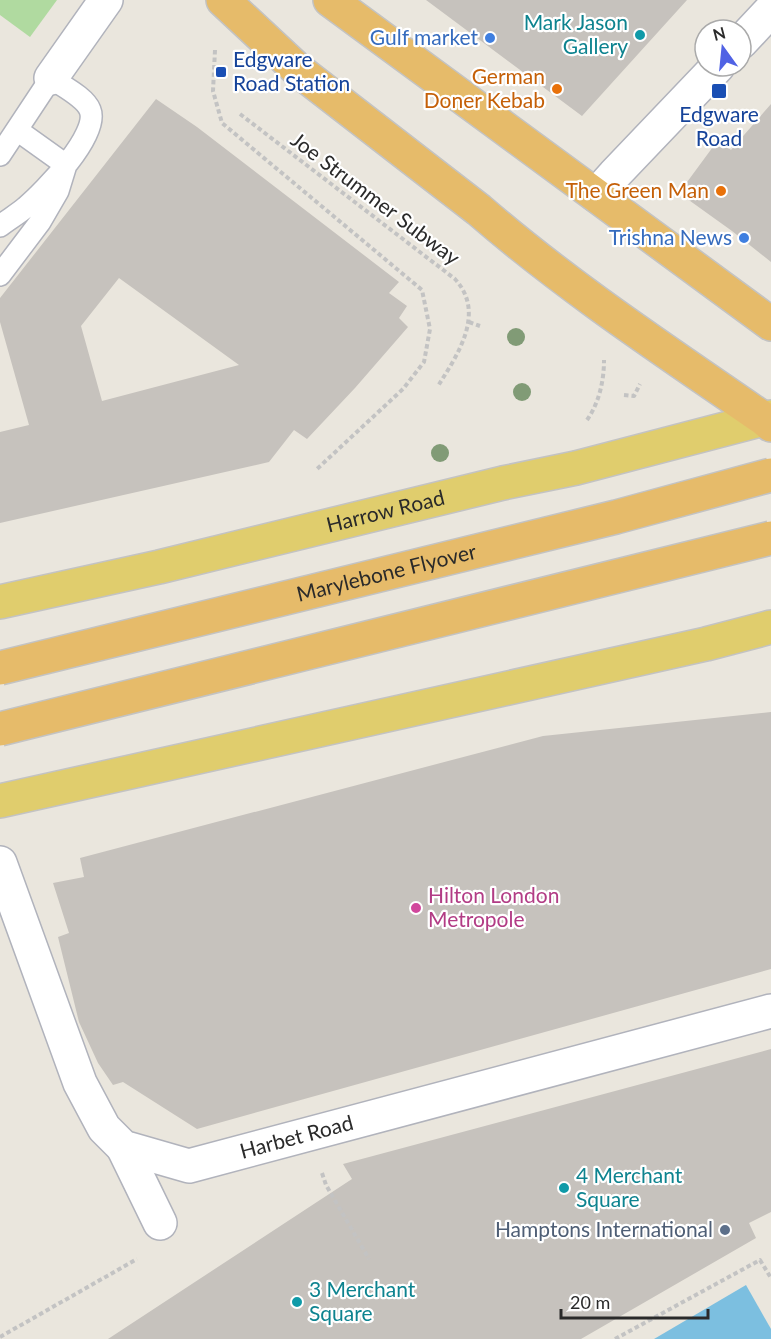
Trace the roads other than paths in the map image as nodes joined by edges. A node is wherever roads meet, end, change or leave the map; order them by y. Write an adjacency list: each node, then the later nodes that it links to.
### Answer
1 (105, 0): 6 (street)
2 (223, 0): 15 (highway)
3 (330, 0): 11 (highway)
4 (771, 10): 5 (street)
5 (753, 29)
6 (51, 78): 8 (lane); 10 (lane)
7 (707, 78): 11 (street)
8 (17, 130): 9 (lane); 10 (lane)
9 (0, 155)
10 (66, 165): 12 (lane); 13 (lane)
11 (605, 185): 14 (highway)
12 (0, 226)
13 (0, 275)
14 (771, 324)
15 (769, 421): 18 (main road, Harrow Road)
16 (771, 475): 20 (highway, Marylebone Flyover, bridge)
17 (771, 538): 21 (highway, bridge)
18 (0, 602)
19 (771, 627): 22 (main road)
20 (0, 668)
21 (0, 729)
22 (0, 801)
23 (0, 863): 25 (street)
24 (771, 1011): 25 (street, Harbet Road)
25 (123, 1147): 26 (street)
26 (160, 1223)

